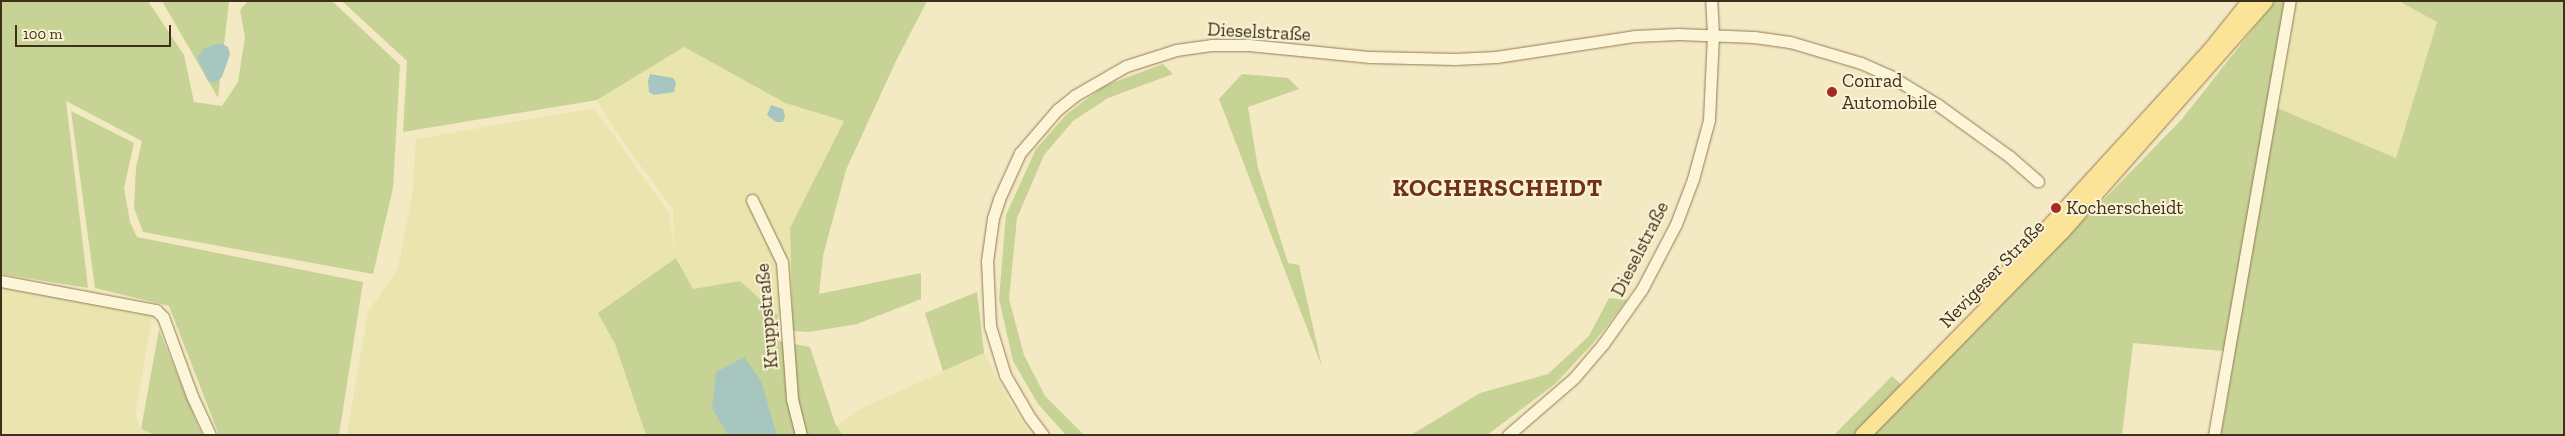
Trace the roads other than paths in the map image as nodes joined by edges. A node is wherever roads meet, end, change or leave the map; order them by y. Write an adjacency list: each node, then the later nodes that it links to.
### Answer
1 (1711, 1): 5 (street, Dieselstraße)
2 (2249, 1): 13 (main road, Nevigeser Straße)
3 (2265, 1): 13 (main road, Nevigeser Straße)
4 (2290, 1): 14 (street)
5 (1713, 34): 6 (street, Dieselstraße); 11 (street, Dieselstraße); 12 (street, Dieselstraße)
6 (2038, 181)
7 (752, 200): 10 (street, Kruppstraße)
8 (1, 282): 9 (street)
9 (210, 435)
10 (801, 435)
11 (1043, 435)
12 (1508, 435)
13 (1861, 435)
14 (2214, 435)

